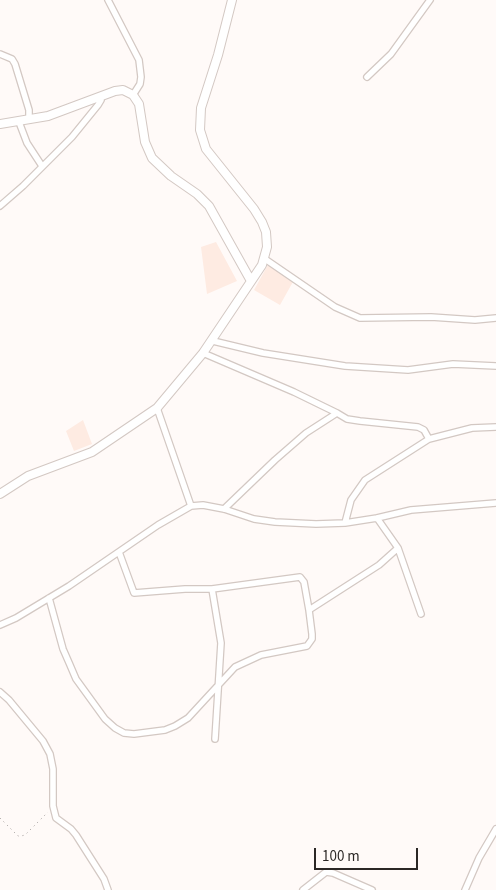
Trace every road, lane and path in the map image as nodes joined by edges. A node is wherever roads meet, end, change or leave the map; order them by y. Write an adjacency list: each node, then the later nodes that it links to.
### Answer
1 (108, 0): 6 (street)
2 (232, 0): 13 (street)
3 (430, 0): 5 (street)
4 (0, 54): 8 (street)
5 (367, 77)
6 (133, 95): 7 (street); 14 (street)
7 (100, 98): 8 (street); 11 (street)
8 (28, 120): 9 (street)
9 (18, 122): 10 (street); 11 (street)
10 (0, 124)
11 (42, 166): 12 (street)
12 (0, 206)
13 (265, 259): 14 (street); 15 (street)
14 (251, 281): 16 (street)
15 (496, 318)
16 (213, 340): 17 (street); 18 (street)
17 (203, 353): 19 (street); 20 (street)
18 (496, 366)
19 (158, 408): 23 (street); 25 (street)
20 (337, 413): 22 (street); 26 (street)
21 (496, 427): 22 (street)
22 (429, 439): 28 (street)
23 (0, 494)
24 (496, 503): 27 (street)
25 (191, 506): 26 (street); 30 (street)
26 (224, 509): 28 (street)
27 (377, 518): 28 (street); 29 (street)
28 (346, 523)
29 (398, 548): 33 (street); 34 (street)
30 (119, 552): 31 (street); 32 (street)
31 (212, 589): 33 (street); 36 (street)
32 (49, 598): 35 (street); 36 (street)
33 (309, 610): 36 (street)
34 (421, 614)
35 (0, 625)
36 (220, 682): 38 (street)
37 (0, 692): 39 (street)
38 (216, 739)
39 (53, 806): 40 (path); 42 (street)
40 (0, 818)
41 (496, 829): 45 (street)
42 (108, 890)
43 (303, 890): 44 (street)
44 (372, 890)
45 (465, 890)

